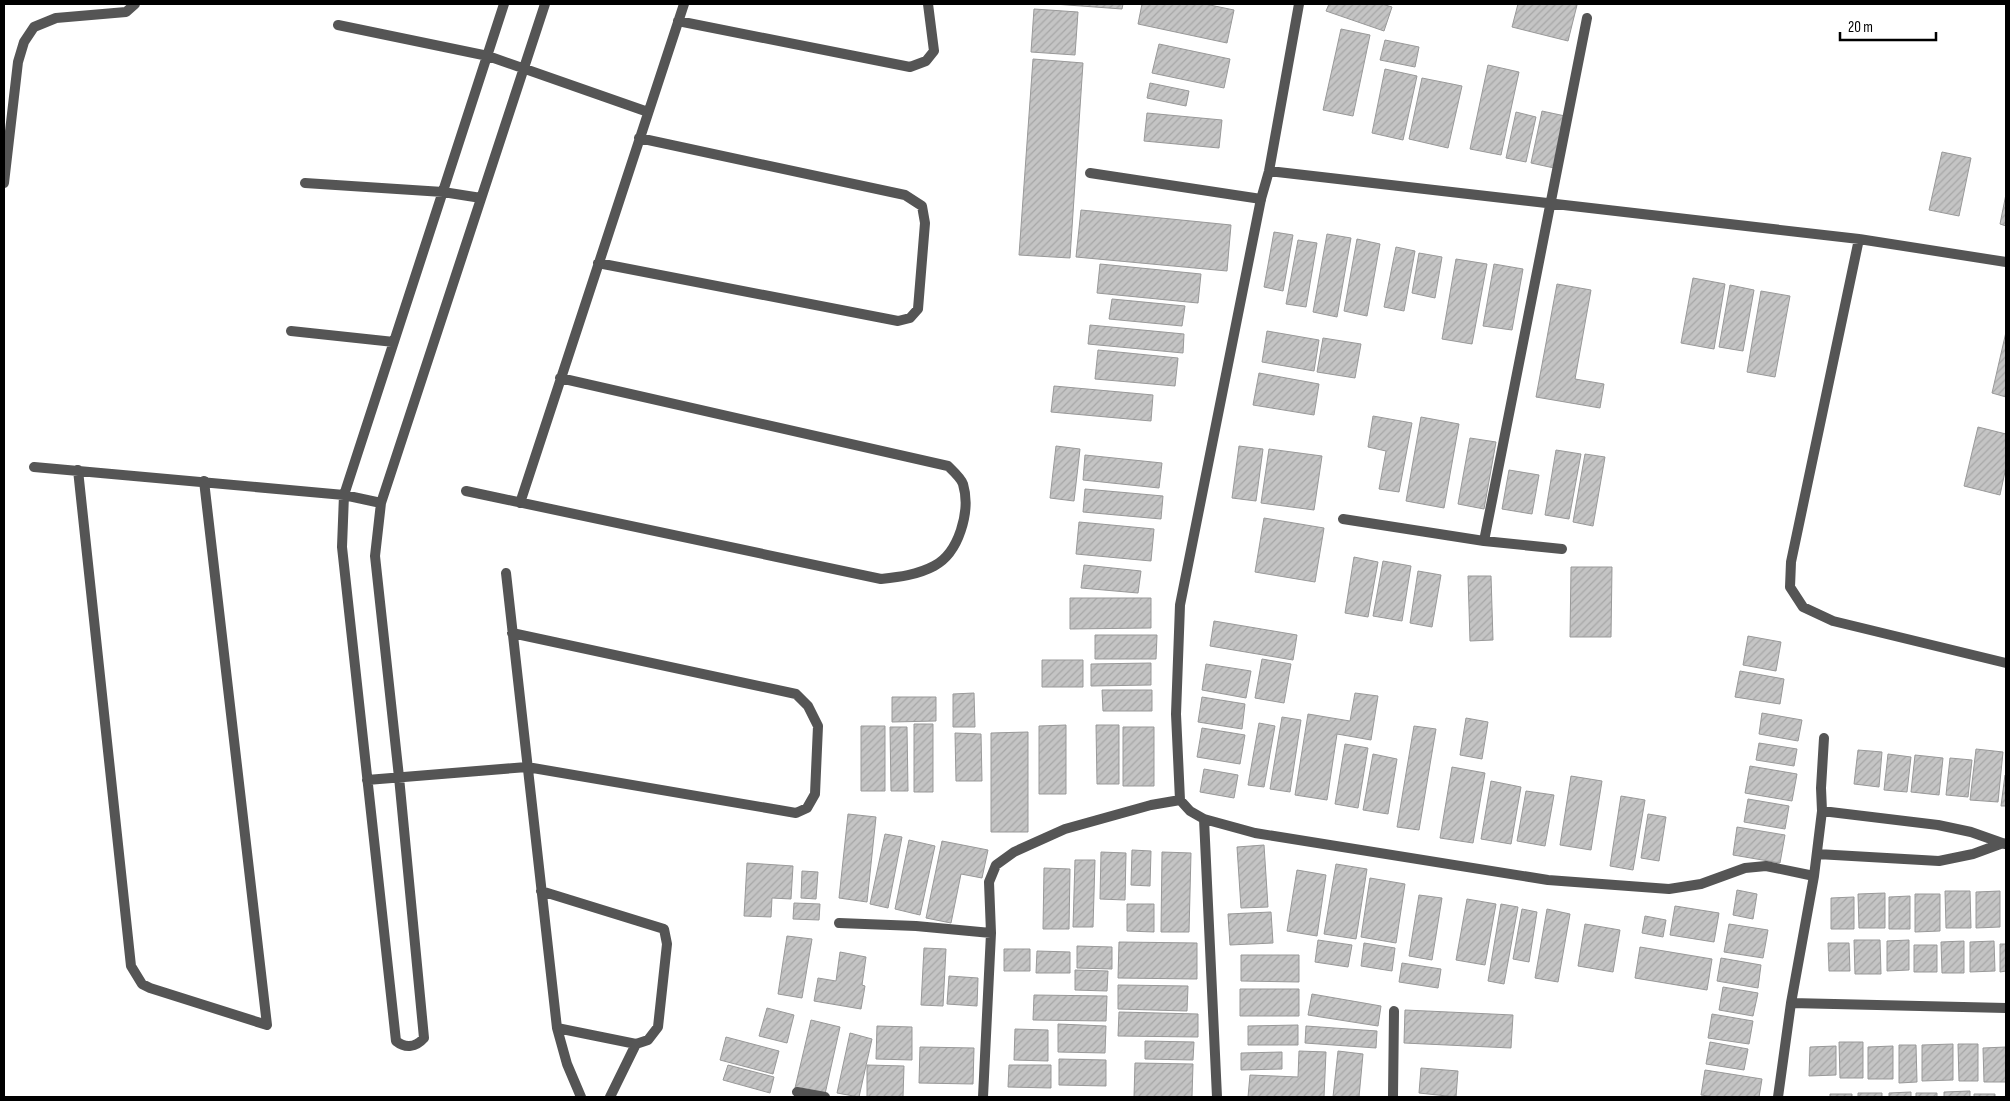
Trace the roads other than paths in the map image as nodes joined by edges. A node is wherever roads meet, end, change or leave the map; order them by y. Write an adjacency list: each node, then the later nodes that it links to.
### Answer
1 (135, 4): 16 (street)
2 (504, 4): 10 (street)
3 (545, 4): 11 (street)
4 (684, 4): 8 (street)
5 (928, 4): 8 (street)
6 (1299, 4): 14 (street)
7 (1587, 18): 21 (street)
8 (678, 21): 12 (street)
9 (338, 25): 10 (street)
10 (488, 56): 11 (street); 18 (street)
11 (524, 70): 12 (street); 19 (street)
12 (648, 112): 13 (street)
13 (640, 138): 24 (street); 24 (street)
14 (1269, 171): 20 (street); 21 (street)
15 (1090, 173): 20 (street)
16 (4, 183)
17 (305, 183): 18 (street)
18 (443, 192): 19 (street); 26 (street)
19 (481, 198): 33 (street)
20 (1261, 199): 45 (street)
21 (1551, 204): 22 (street); 36 (street)
22 (1859, 239): 23 (street); 40 (street)
23 (2006, 262)
24 (598, 263): 27 (street)
25 (291, 332): 26 (street)
26 (394, 342): 32 (street)
27 (560, 378): 34 (street); 34 (street)
28 (34, 467): 29 (street)
29 (78, 470): 30 (street); 30 (street)
30 (204, 481): 32 (street)
31 (466, 491): 34 (street)
32 (344, 495): 33 (street); 44 (street)
33 (380, 503): 43 (street)
34 (520, 503)
35 (1343, 519): 36 (street)
36 (1484, 541): 37 (street)
37 (1562, 549)
38 (506, 573): 39 (street)
39 (512, 633): 42 (street); 42 (street)
40 (2006, 663)
41 (1824, 738): 46 (street)
42 (527, 767): 43 (street); 51 (street)
43 (399, 777): 44 (street); 44 (street)
44 (367, 780)
45 (1180, 800): 47 (street); 53 (street)
46 (1822, 810): 48 (street); 49 (street)
47 (1204, 819): 50 (street); 64 (street)
48 (2005, 844): 49 (street)
49 (1817, 854): 50 (street)
50 (1814, 876): 54 (street)
51 (541, 891): 57 (street); 58 (street)
52 (839, 923): 53 (street)
53 (991, 933): 63 (street)
54 (1791, 1003): 55 (street); 66 (street)
55 (2006, 1008)
56 (1394, 1011): 65 (street)
57 (556, 1028): 58 (street); 60 (street)
58 (636, 1044): 61 (street)
59 (797, 1092): 62 (street)
60 (581, 1097)
61 (610, 1097)
62 (825, 1097)
63 (983, 1097)
64 (1216, 1097)
65 (1393, 1097)
66 (1778, 1097)

